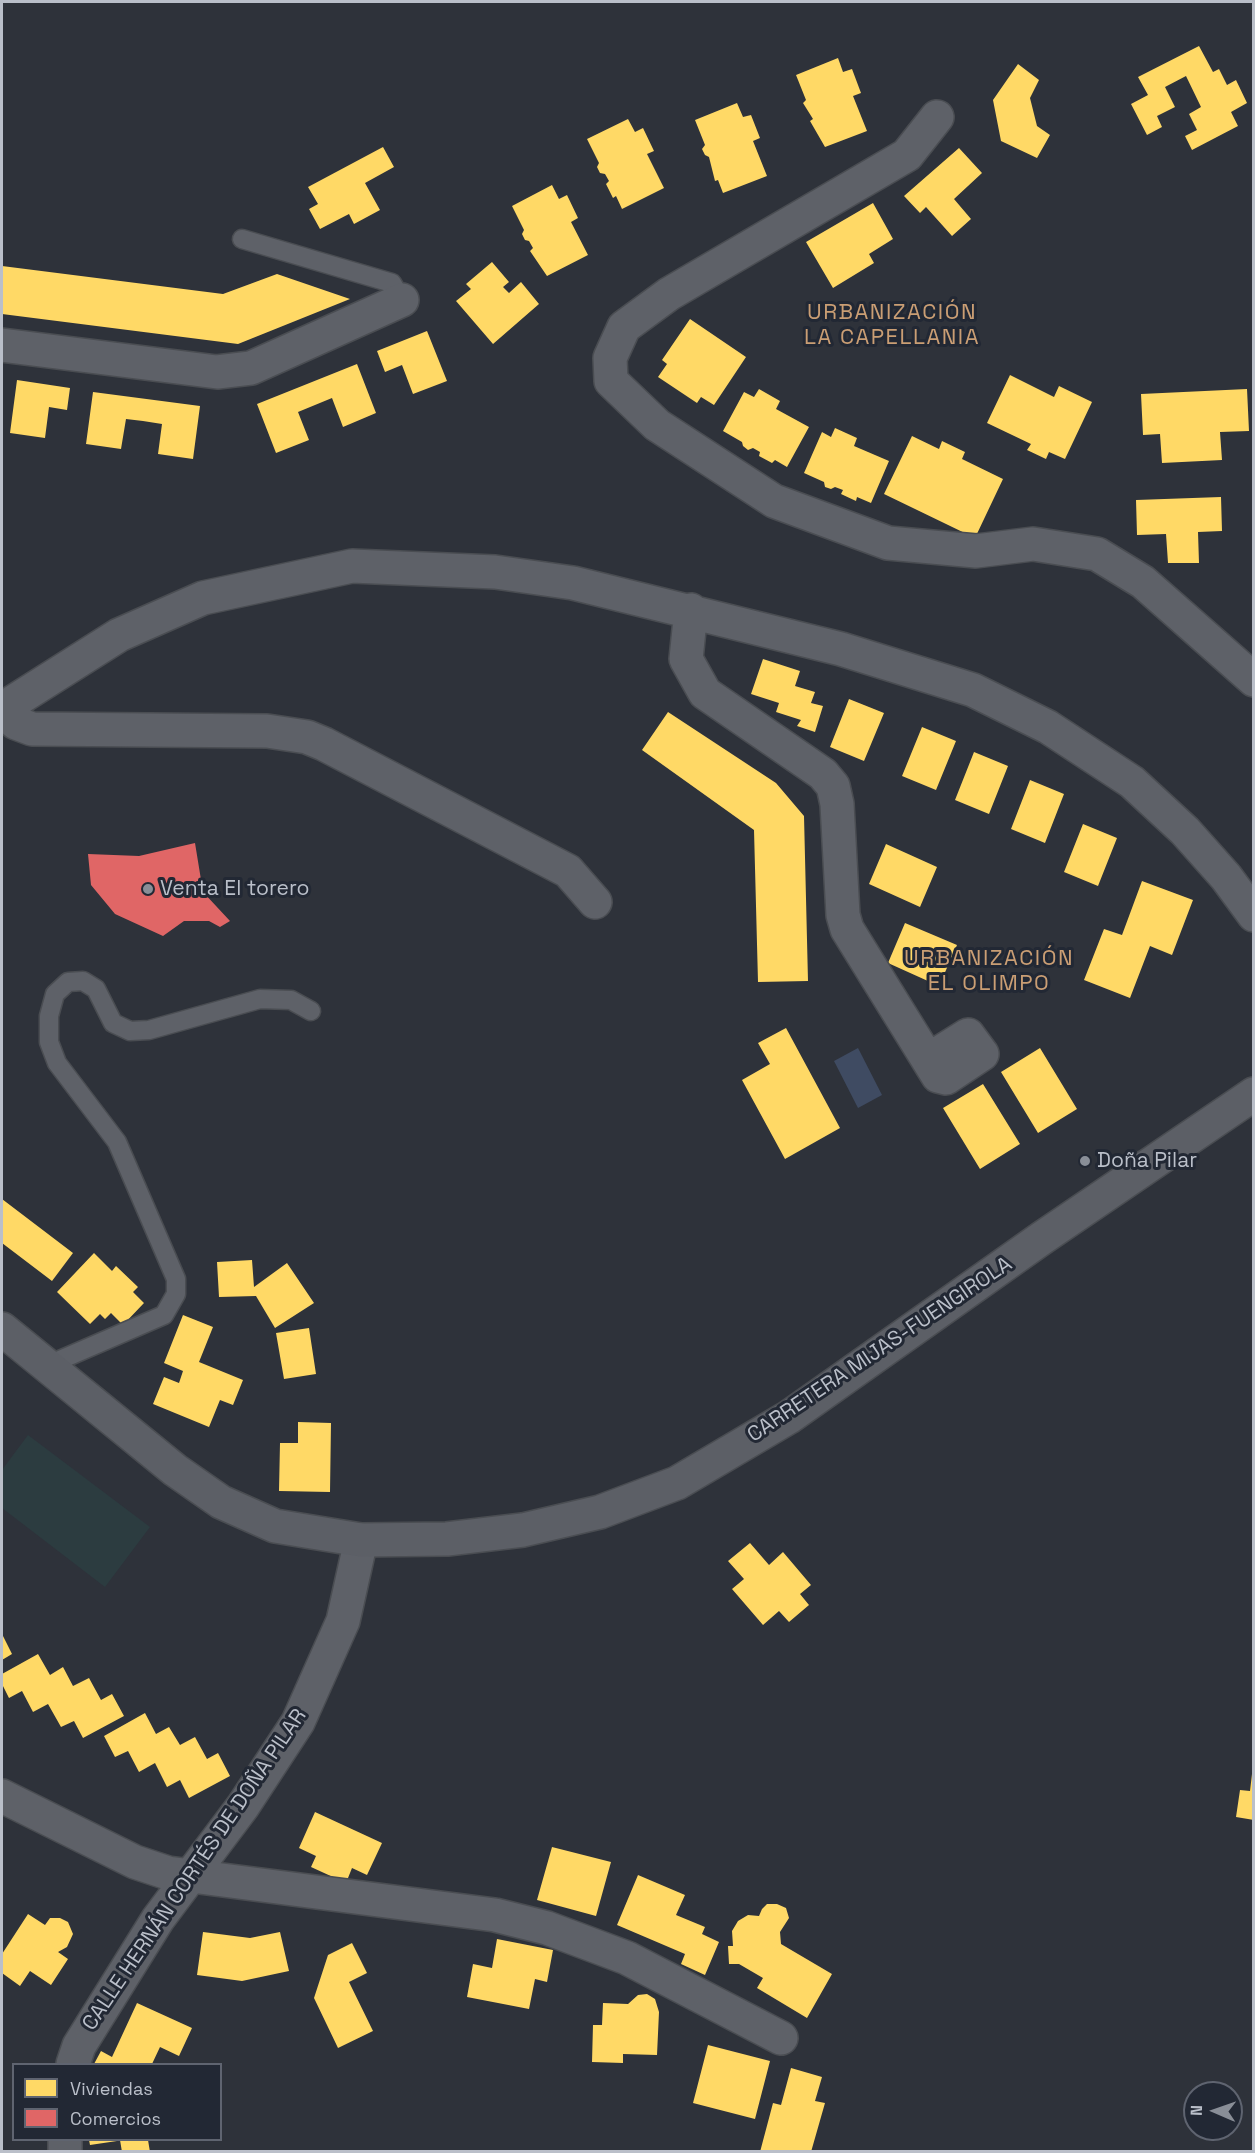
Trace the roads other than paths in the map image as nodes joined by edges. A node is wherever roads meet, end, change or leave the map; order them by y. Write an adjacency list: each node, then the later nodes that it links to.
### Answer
1 (937, 117): 6 (street)
2 (242, 239): 3 (lane)
3 (402, 300): 4 (street)
4 (2, 345)
5 (691, 610): 7 (street); 9 (street); 11 (street)
6 (1251, 671)
7 (2, 709): 8 (street)
8 (595, 902)
9 (1254, 915)
10 (311, 1011): 14 (lane)
11 (928, 1060)
12 (1254, 1094): 15 (main road, CARRETERA MIJAS-FUENGIROLA)
13 (2, 1329): 14 (main road, CARRETERA MIJAS-FUENGIROLA)
14 (46, 1366): 15 (main road, CARRETERA MIJAS-FUENGIROLA)
15 (361, 1540): 17 (street, CALLE HERNÁN CORTÉS DE DOÑA PILAR)
16 (2, 1796): 17 (street)
17 (191, 1875): 18 (street); 19 (street, CALLE HERNÁN CORTÉS DE DOÑA PILAR)
18 (780, 2038)
19 (73, 2063)

